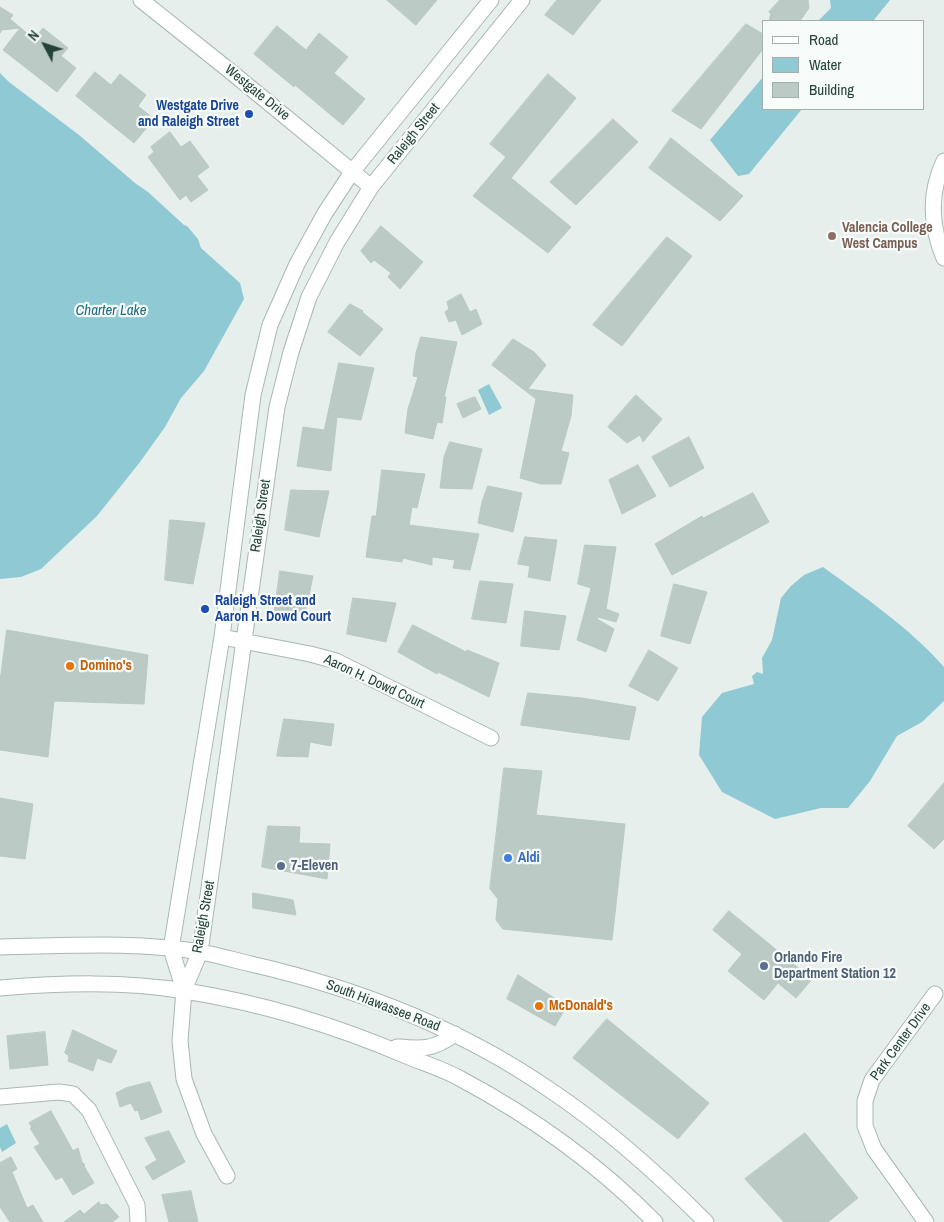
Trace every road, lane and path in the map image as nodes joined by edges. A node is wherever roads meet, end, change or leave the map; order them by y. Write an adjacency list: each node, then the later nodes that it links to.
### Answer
1 (141, 0): 5 (street, Westgate Drive)
2 (491, 0): 5 (street, Raleigh Street)
3 (522, 0): 6 (street, Raleigh Street)
4 (944, 161): 7 (street)
5 (352, 172): 6 (street, Westgate Drive); 8 (street, Raleigh Street)
6 (371, 187): 9 (street, Raleigh Street)
7 (944, 258)
8 (222, 638): 9 (street, Aaron H. Dowd Court); 12 (street, Raleigh Street)
9 (244, 640): 10 (street, Aaron H. Dowd Court); 13 (street, Raleigh Street)
10 (491, 738)
11 (0, 947): 12 (street, South Hiawassee Road)
12 (172, 949): 13 (street, South Hiawassee Road); 15 (street, Raleigh Street)
13 (200, 952): 15 (street, Raleigh Street); 17 (street, South Hiawassee Road)
14 (0, 988): 15 (street)
15 (184, 990): 18 (street); 20 (street)
16 (935, 994): 21 (street, Park Center Drive)
17 (455, 1034): 18 (street); 24 (street, South Hiawassee Road)
18 (386, 1047): 23 (street)
19 (0, 1097): 22 (street)
20 (227, 1176)
21 (923, 1221)
22 (138, 1222)
23 (656, 1222)
24 (706, 1222)

